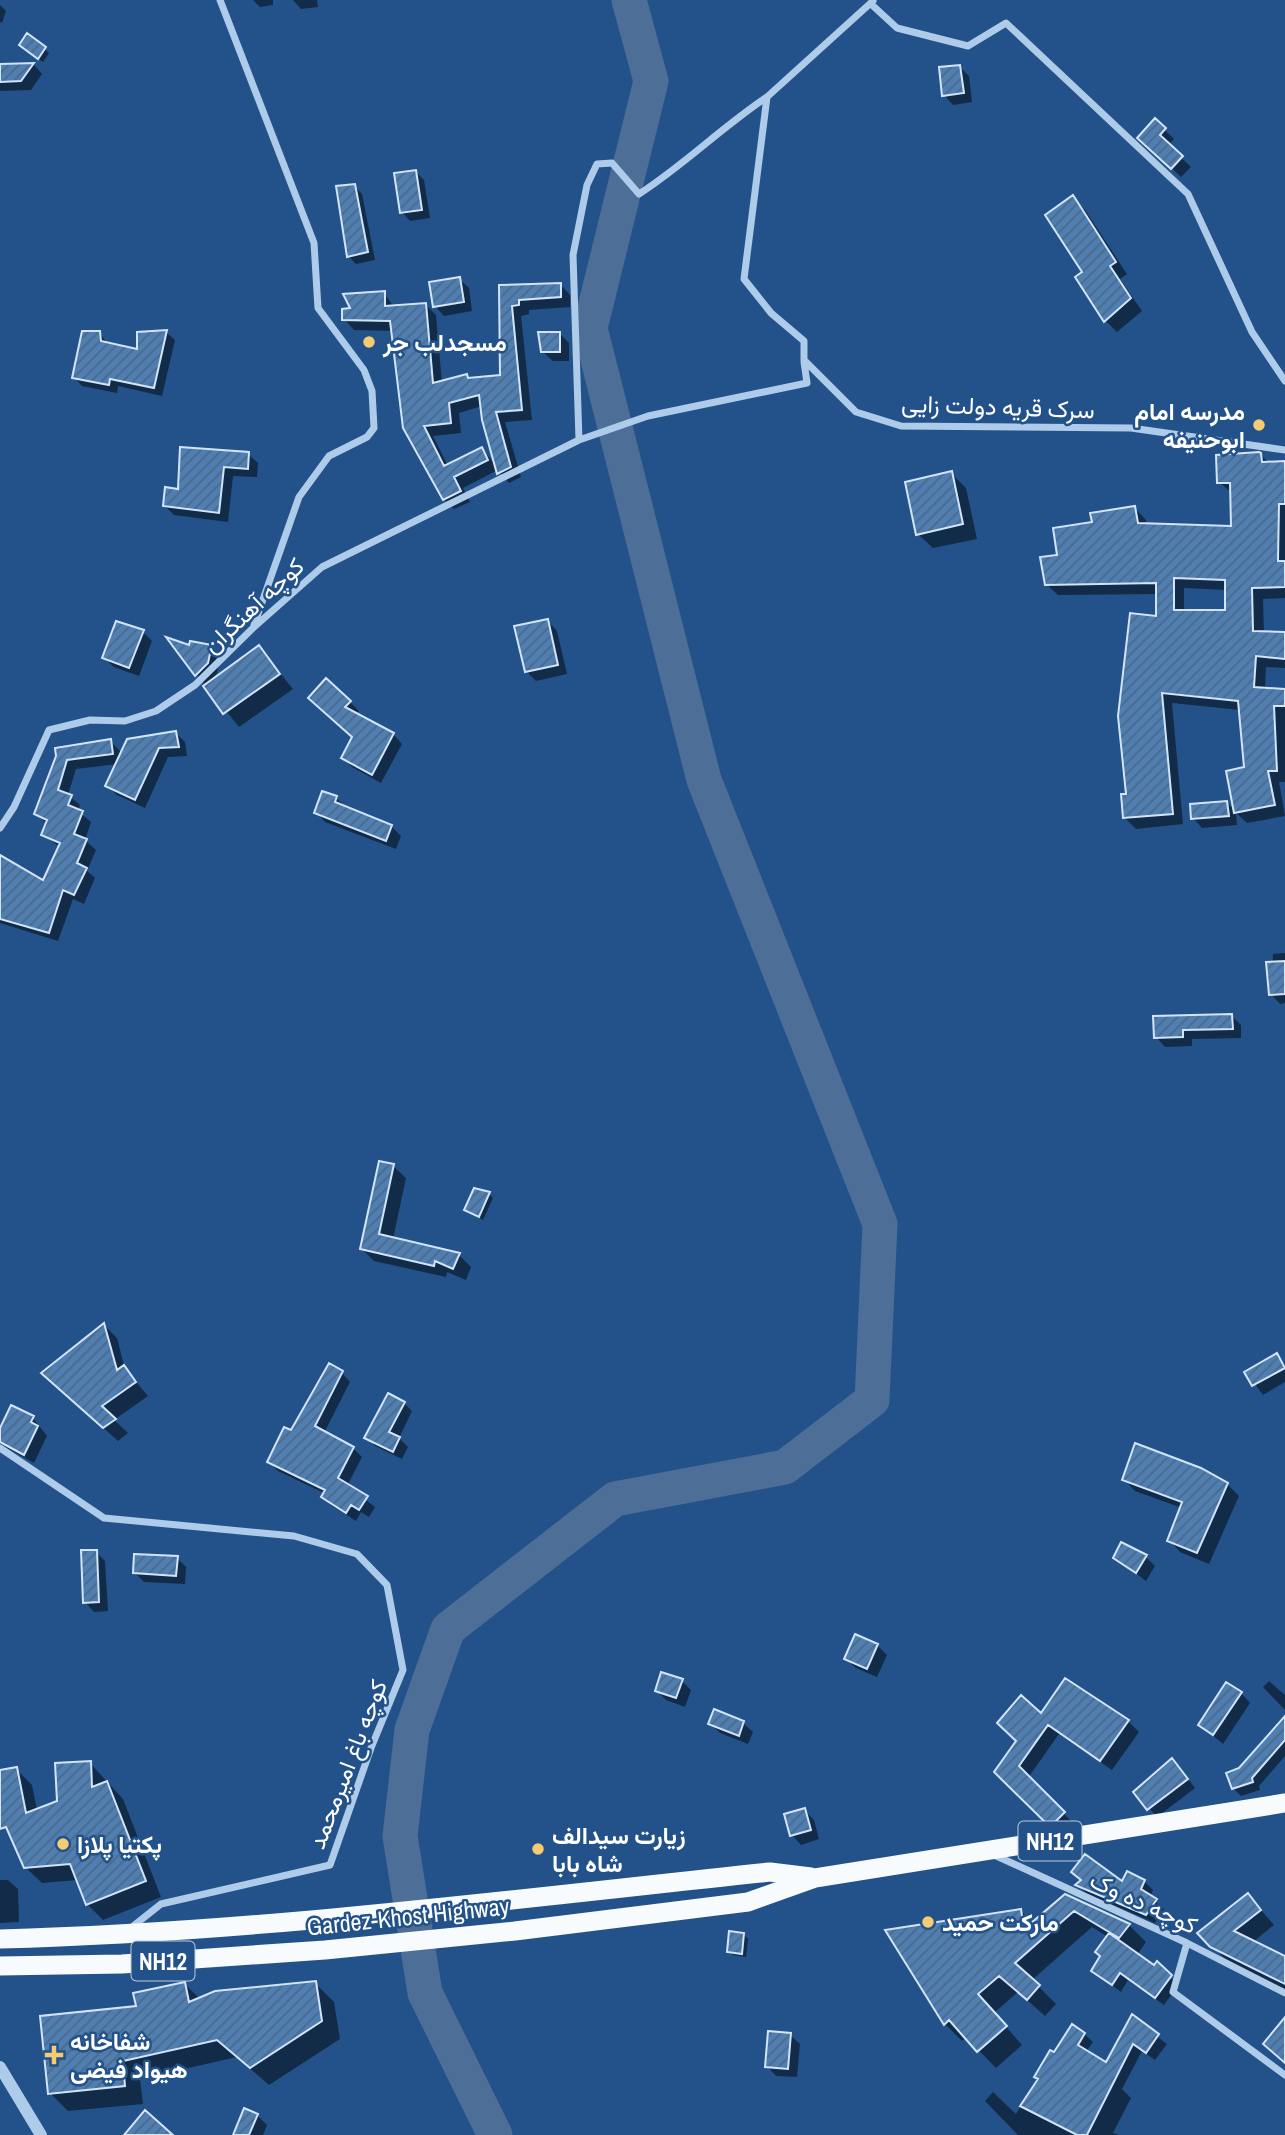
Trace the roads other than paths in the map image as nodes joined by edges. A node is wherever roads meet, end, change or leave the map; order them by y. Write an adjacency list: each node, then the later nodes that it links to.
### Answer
1 (220, 0): 8 (street)
2 (872, 2): 3 (street); 5 (street)
3 (767, 97): 4 (street, سرک قریه دولت زایی); 6 (street)
4 (804, 360): 6 (street, کوچه آهنگران); 7 (street, سرک قریه دولت زایی)
5 (1285, 381)
6 (579, 440): 8 (street, کوچه آهنگران)
7 (1285, 450)
8 (253, 628): 9 (street, کوچه آهنگران)
9 (0, 828)
10 (0, 1448): 14 (street, کوچه باغ امیرمحمد)
11 (1285, 1803): 12 (highway, Gardez-Khost Highway / NH12)
12 (985, 1851): 13 (highway, Gardez-Khost Highway / NH12); 16 (street, کوچه ده وک)
13 (816, 1878): 14 (highway, Gardez-Khost Highway / NH12); 17 (highway, Gardez-Khost Highway / NH12)
14 (120, 1936): 15 (highway, Gardez-Khost Highway / NH12)
15 (0, 1939)
16 (1187, 1943): 18 (street, کوچه ده وک); 20 (street)
17 (0, 1966)
18 (1285, 1993)
19 (0, 2067): 21 (street)
20 (1285, 2075)
21 (41, 2135)

